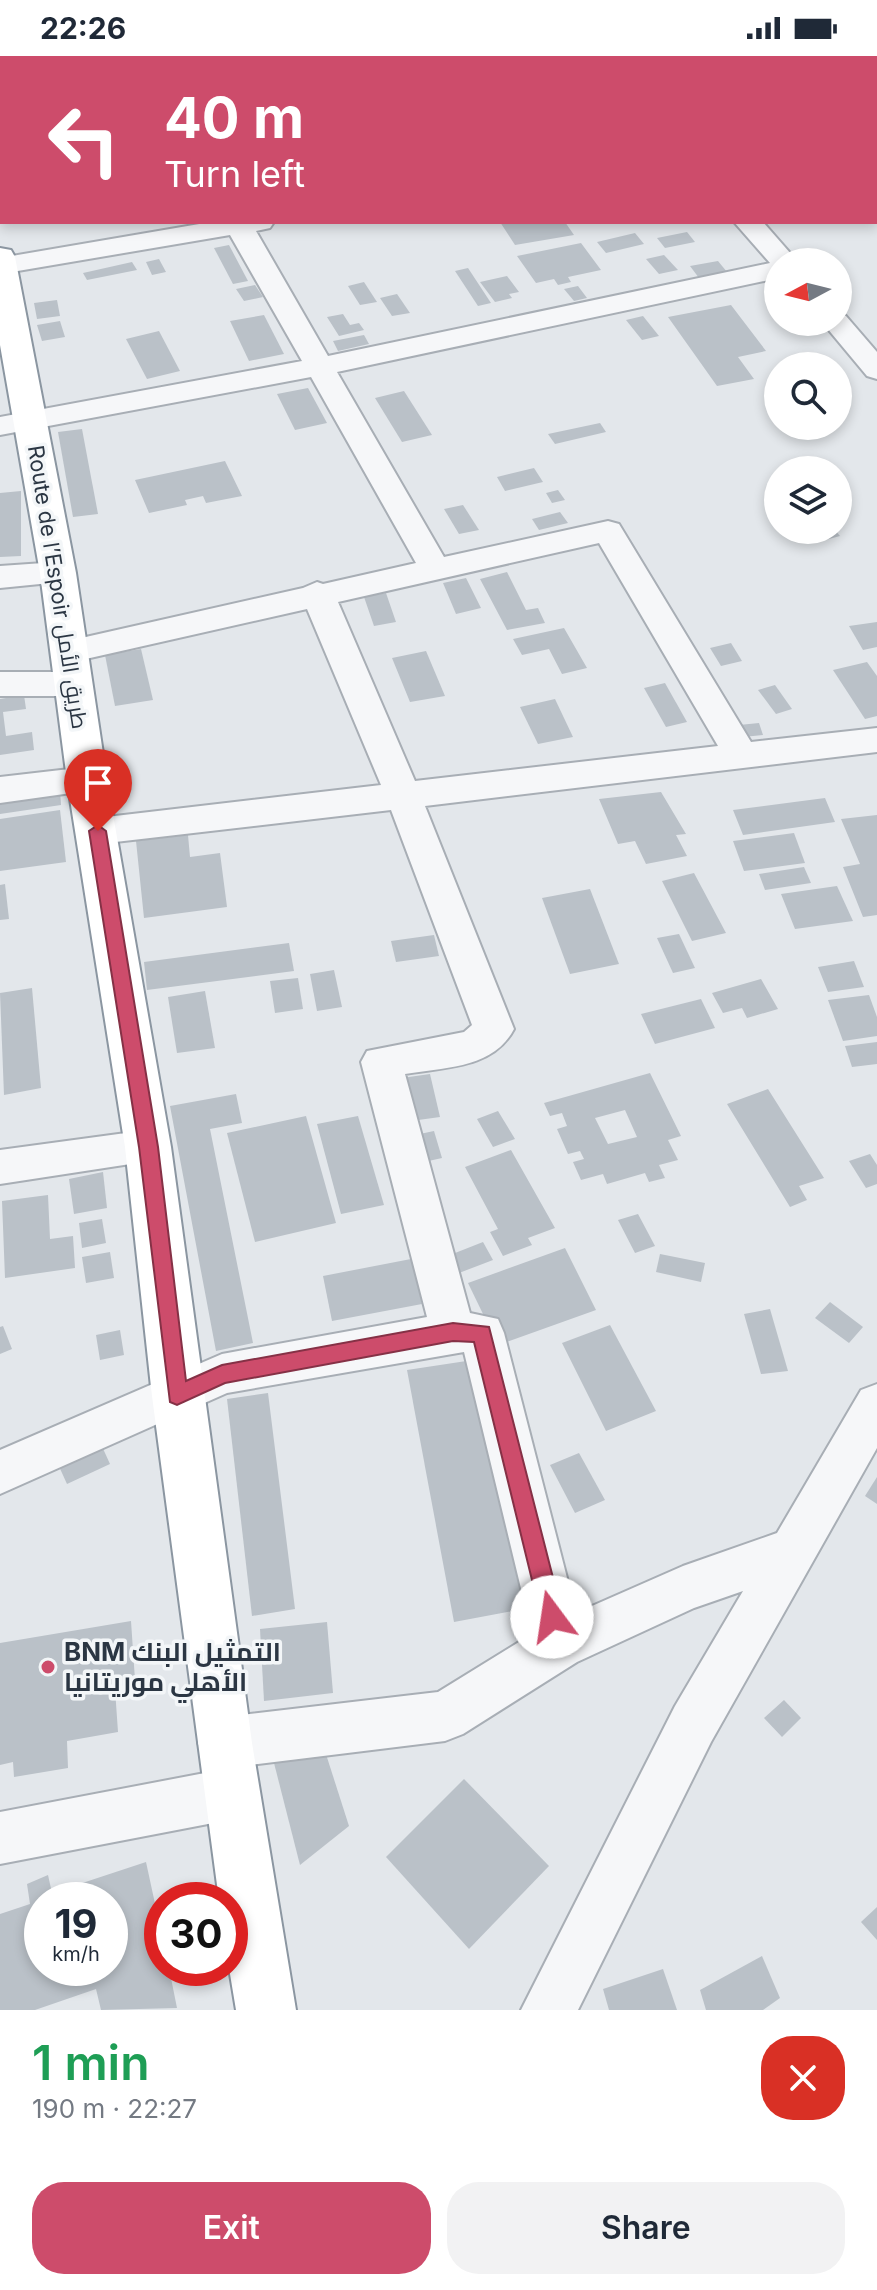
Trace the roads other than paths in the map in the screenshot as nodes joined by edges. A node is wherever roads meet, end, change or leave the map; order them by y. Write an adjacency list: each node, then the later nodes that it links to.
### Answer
1 (249, 224): 4 (street); 7 (street)
2 (750, 224): 3 (street)
3 (771, 248)
4 (1, 263): 9 (highway, Route de l’Espoir طريق الأمل)
5 (764, 273): 7 (street)
6 (848, 336): 8 (street)
7 (319, 367): 9 (street); 10 (street)
8 (877, 370)
9 (16, 424): 11 (highway, Route de l’Espoir طريق الأمل)
10 (435, 569): 13 (street); 17 (street)
11 (58, 573): 12 (street); 14 (highway, Route de l’Espoir طريق الأمل)
12 (0, 577)
13 (317, 593): 14 (street); 20 (street)
14 (71, 668): 15 (street); 18 (highway, Route de l’Espoir طريق الأمل)
15 (0, 684)
16 (877, 740): 17 (street)
17 (742, 757): 20 (street)
18 (87, 780): 19 (street); 21 (highway, Route de l’Espoir طريق الأمل)
19 (0, 790)
20 (403, 795): 21 (street); 24 (street)
21 (98, 831): 22 (highway, Route de l’Espoir طريق الأمل)
22 (148, 1147): 23 (street); 25 (highway, Route de l’Espoir طريق الأمل)
23 (0, 1167)
24 (453, 1332): 25 (street); 29 (street)
25 (177, 1396): 27 (street); 30 (highway, Route de l’Espoir طريق الأمل)
26 (877, 1405): 28 (street)
27 (0, 1472)
28 (793, 1550): 29 (street); 34 (street)
29 (559, 1645): 30 (street)
30 (224, 1743): 31 (highway, Route de l’Espoir طريق الأمل)
31 (234, 1793): 32 (street); 33 (highway, Route de l’Espoir طريق الأمل)
32 (0, 1838)
33 (266, 2010)
34 (549, 2010)

